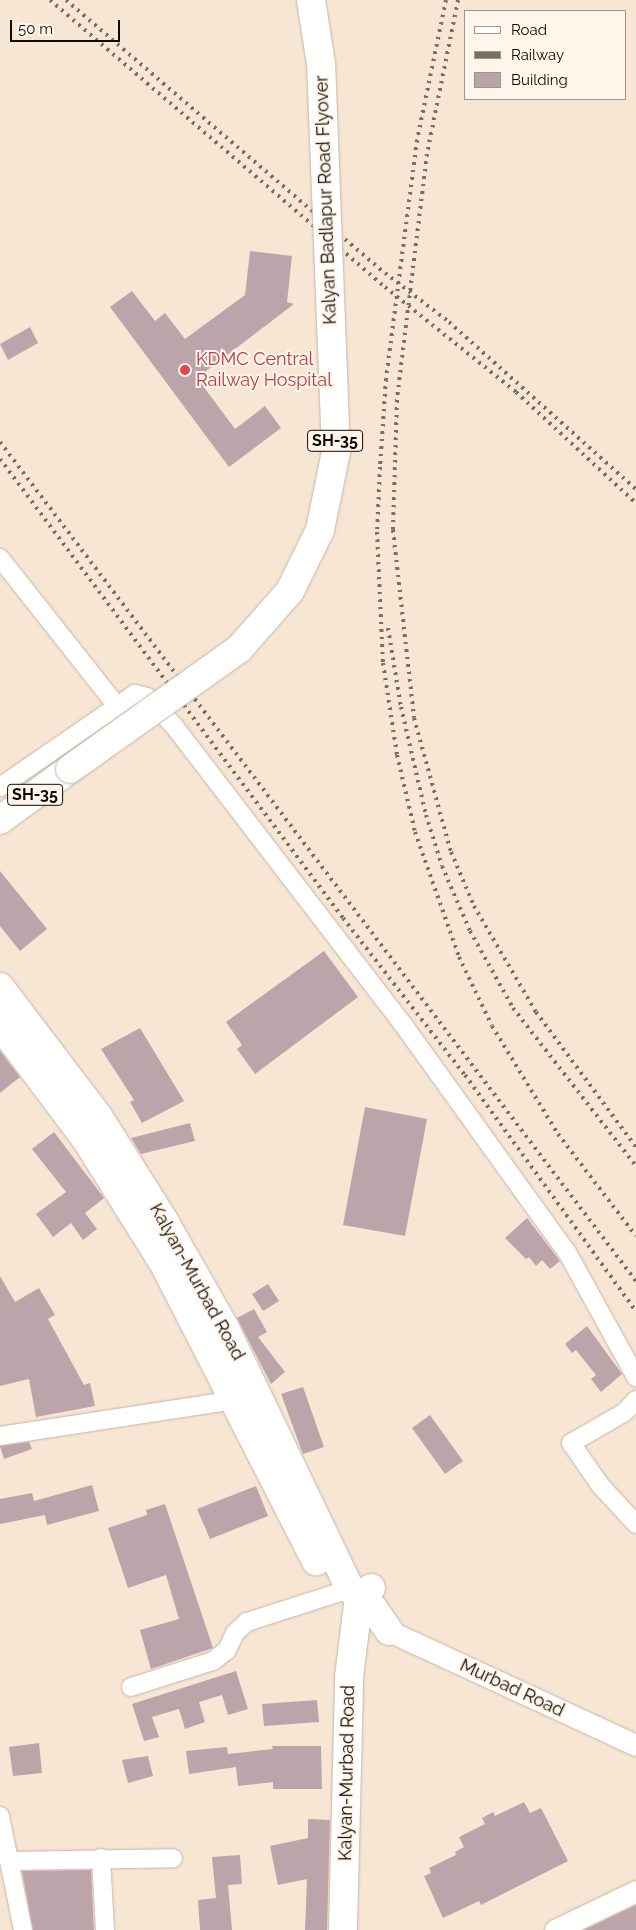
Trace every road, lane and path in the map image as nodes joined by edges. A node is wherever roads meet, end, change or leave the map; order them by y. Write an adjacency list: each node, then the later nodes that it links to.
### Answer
1 (311, 0): 5 (main road, Kalyan Badlapur Road Flyover / SH-35, bridge)
2 (0, 558): 3 (street)
3 (116, 705): 4 (street); 8 (street)
4 (0, 786)
5 (0, 820)
6 (0, 987): 13 (main road, Kalyan-Murbad Road)
7 (0, 1025): 9 (main road, Kalyan-Murbad Road)
8 (636, 1377)
9 (235, 1400): 11 (street); 13 (main road, Kalyan-Murbad Road)
10 (636, 1400): 12 (street)
11 (0, 1436)
12 (636, 1524)
13 (363, 1606): 14 (street); 15 (street, Murbad Road); 21 (main road, Kalyan-Murbad Road)
14 (131, 1687)
15 (636, 1745)
16 (1, 1822): 19 (street)
17 (101, 1858): 18 (street); 19 (street); 23 (street)
18 (173, 1858)
19 (9, 1861): 22 (street)
20 (636, 1891): 24 (street)
21 (351, 1918)
22 (23, 1930)
23 (105, 1930)
24 (555, 1930)

